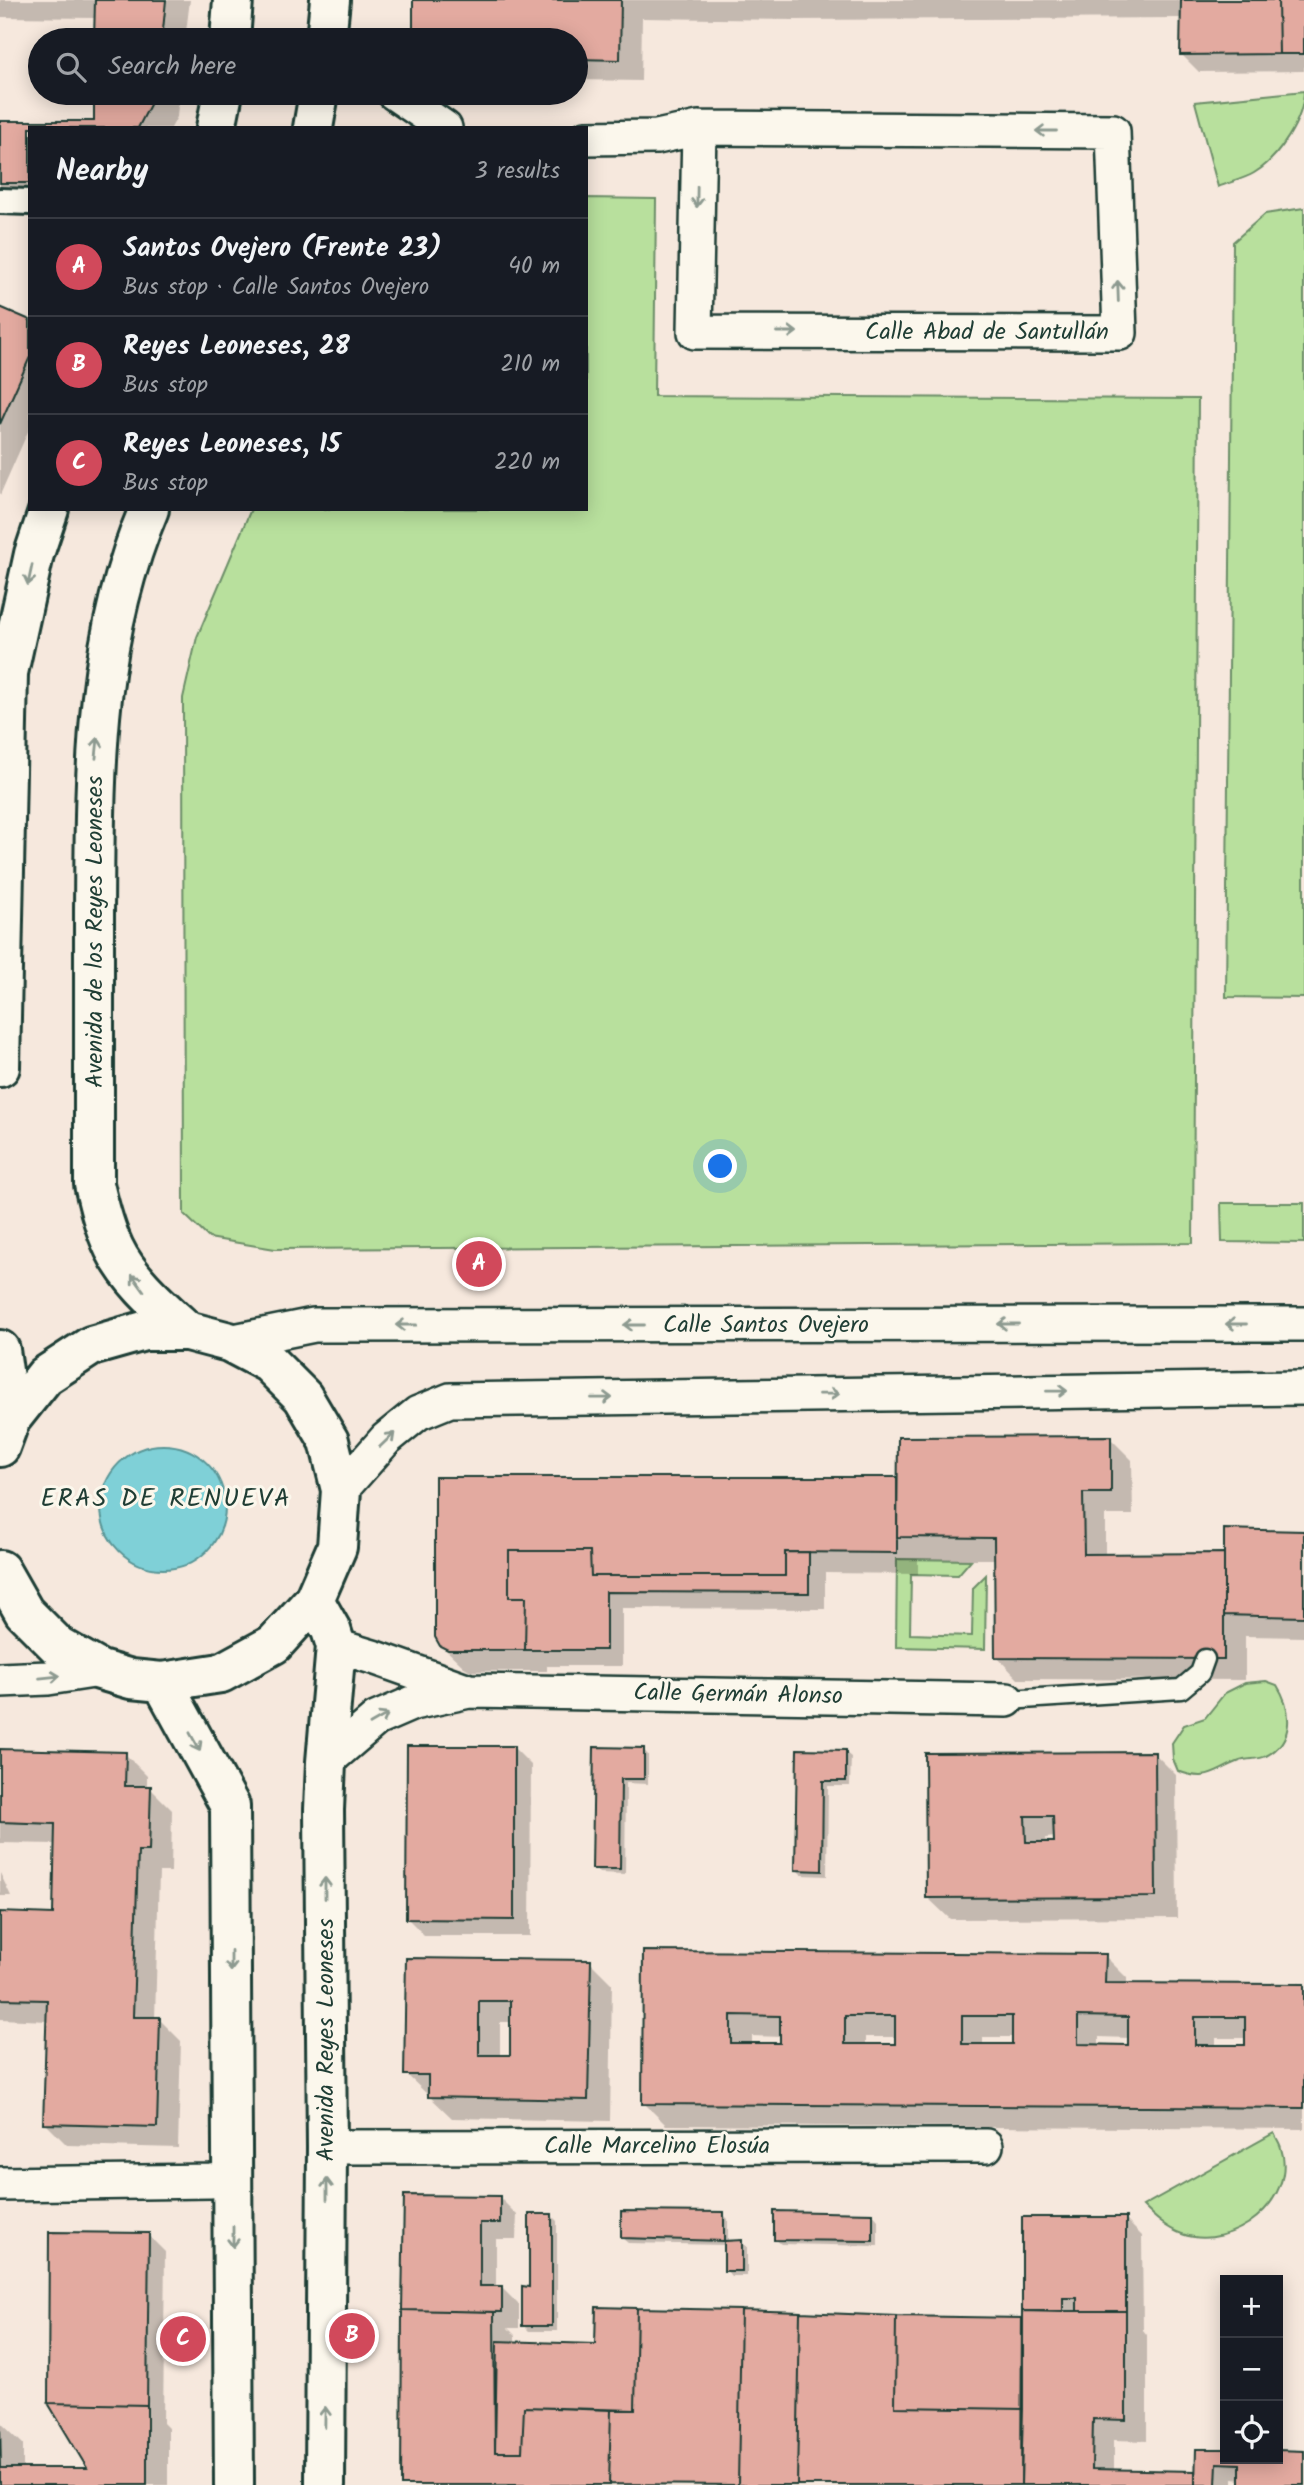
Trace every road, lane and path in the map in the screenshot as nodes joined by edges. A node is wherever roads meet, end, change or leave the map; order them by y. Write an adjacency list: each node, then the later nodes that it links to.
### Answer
1 (233, 0): 2 (main road)
2 (231, 28)
3 (221, 105): 6 (main road)
4 (317, 105): 7 (main road)
5 (411, 105): 8 (street)
6 (216, 126)
7 (313, 126)
8 (442, 126)
9 (699, 128): 9 (street, Calle Abad de Santullán, one-way to 9); 10 (street, Calle Abad de Santullán)
10 (588, 138)
11 (0, 201): 12 (street)
12 (28, 202)
13 (48, 511): 15 (main road, one-way to 15)
14 (148, 511): 19 (main road, Avenida de los Reyes Leoneses, one-way to 14)
15 (4, 678): 16 (main road)
16 (2, 887): 17 (main road)
17 (0, 1067)
18 (1304, 1324): 20 (street, Calle Santos Ovejero, one-way to 20)
19 (187, 1331): 20 (main road); 23 (main road)
20 (229, 1342): 24 (main road)
21 (0, 1350): 23 (main road)
22 (1304, 1388): 24 (street, one-way to 22)
23 (5, 1433)
24 (341, 1490): 26 (main road)
25 (0, 1570): 29 (main road)
26 (314, 1601): 27 (main road, Avenida Reyes Leoneses); 31 (main road)
27 (336, 1646): 32 (street, Calle Germán Alonso); 34 (main road, Avenida Reyes Leoneses)
28 (1205, 1659): 33 (lane)
29 (100, 1670): 30 (street, one-way to 29); 31 (main road)
30 (0, 1680)
31 (162, 1682): 37 (main road, one-way to 37)
32 (469, 1691): 33 (street, Calle Germán Alonso); 34 (street, Calle Germán Alonso, one-way to 32)
33 (1007, 1700)
34 (326, 1762): 36 (main road, Avenida Reyes Leoneses, one-way to 34)
35 (986, 2146): 36 (street, Calle Marcelino Elosúa)
36 (327, 2147): 40 (main road, Avenida Reyes Leoneses, one-way to 36)
37 (233, 2178): 38 (street); 39 (main road, one-way to 39)
38 (0, 2184)
39 (234, 2485)
40 (325, 2485)

